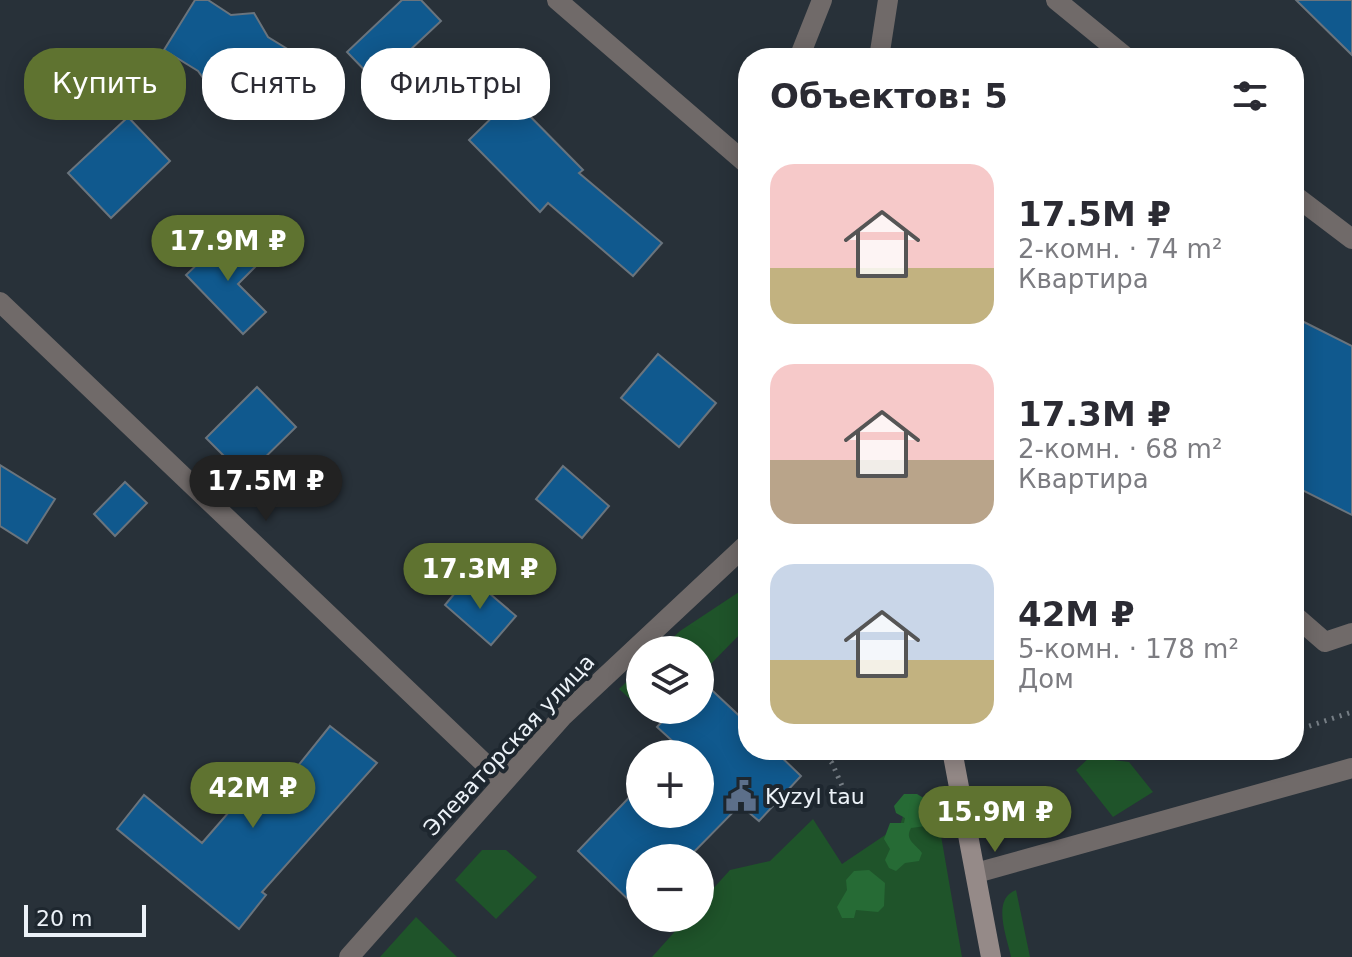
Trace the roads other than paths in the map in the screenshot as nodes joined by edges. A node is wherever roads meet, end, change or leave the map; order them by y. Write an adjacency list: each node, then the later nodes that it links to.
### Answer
1 (557, 0): 8 (street)
2 (822, 0): 5 (street)
3 (888, 0): 6 (street)
4 (1056, 0): 7 (street)
5 (803, 48)
6 (881, 48)
7 (1115, 48)
8 (738, 156)
9 (1304, 203): 10 (street)
10 (1352, 239)
11 (0, 302): 17 (street)
12 (738, 552): 17 (street, Элеваторская улица)
13 (1304, 624): 14 (street)
14 (1352, 633)
15 (954, 760): 18 (street)
16 (1352, 768): 18 (street)
17 (503, 781): 19 (street, Элеваторская улица)
18 (976, 873): 20 (street)
19 (349, 957)
20 (991, 957)

